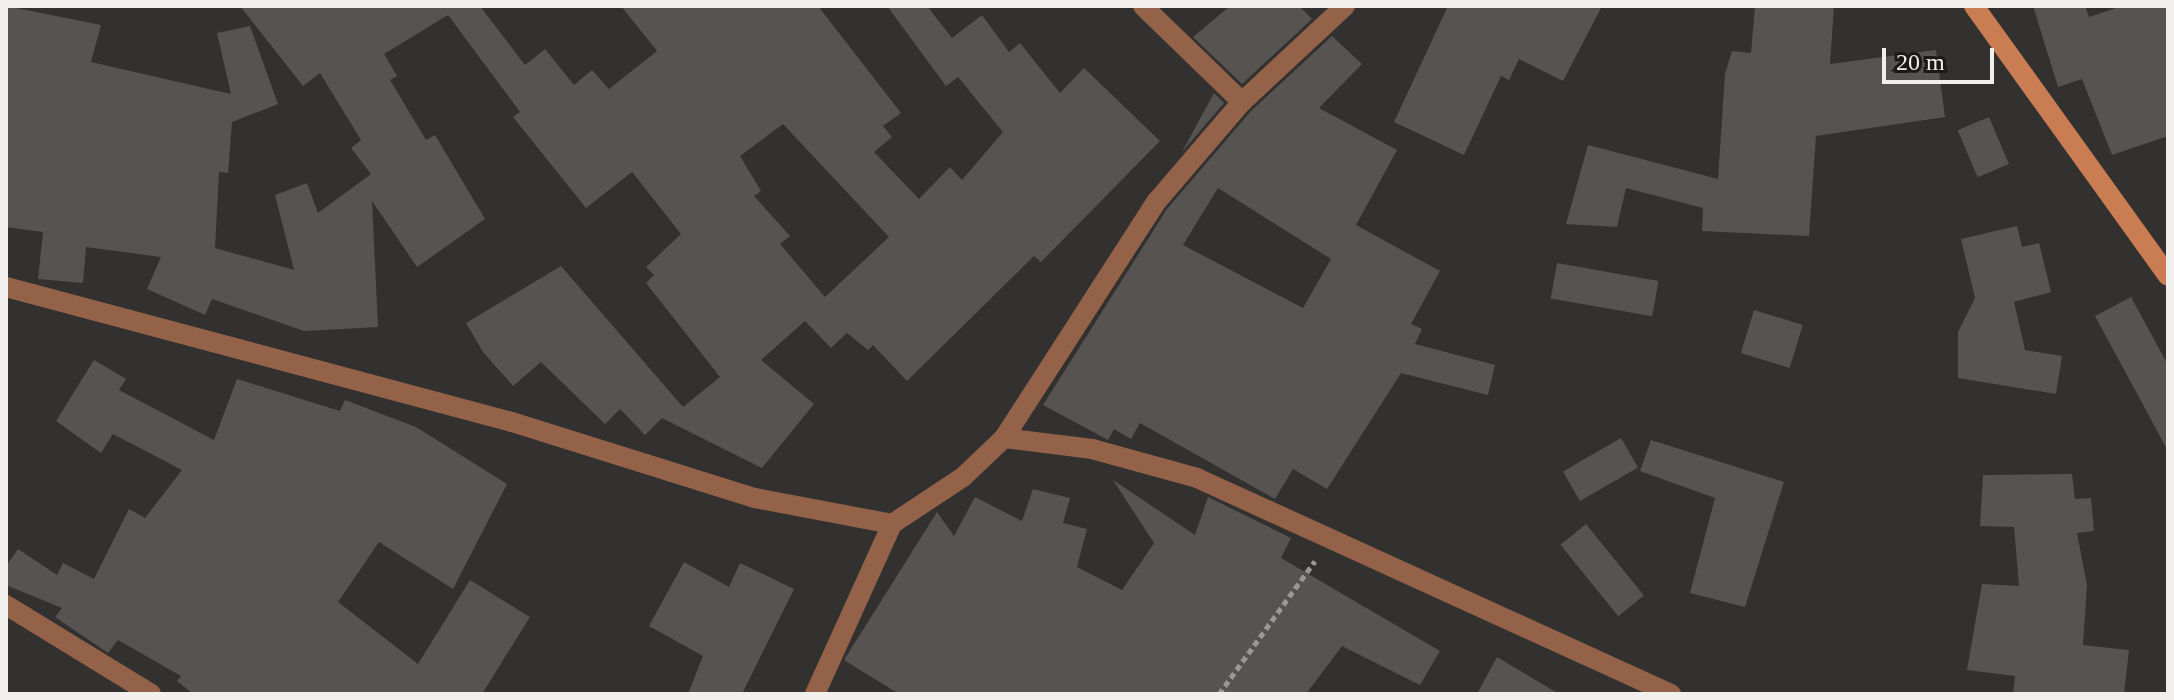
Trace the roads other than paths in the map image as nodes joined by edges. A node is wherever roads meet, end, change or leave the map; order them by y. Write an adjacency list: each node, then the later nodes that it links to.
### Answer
1 (1143, 6): 4 (street)
2 (1345, 6): 4 (street)
3 (1974, 6): 5 (street)
4 (1242, 102): 7 (street)
5 (2168, 276)
6 (6, 287): 8 (street)
7 (1004, 438): 8 (street); 12 (street)
8 (892, 524): 11 (street)
9 (6, 605): 10 (street)
10 (151, 694)
11 (815, 694)
12 (1671, 694)

